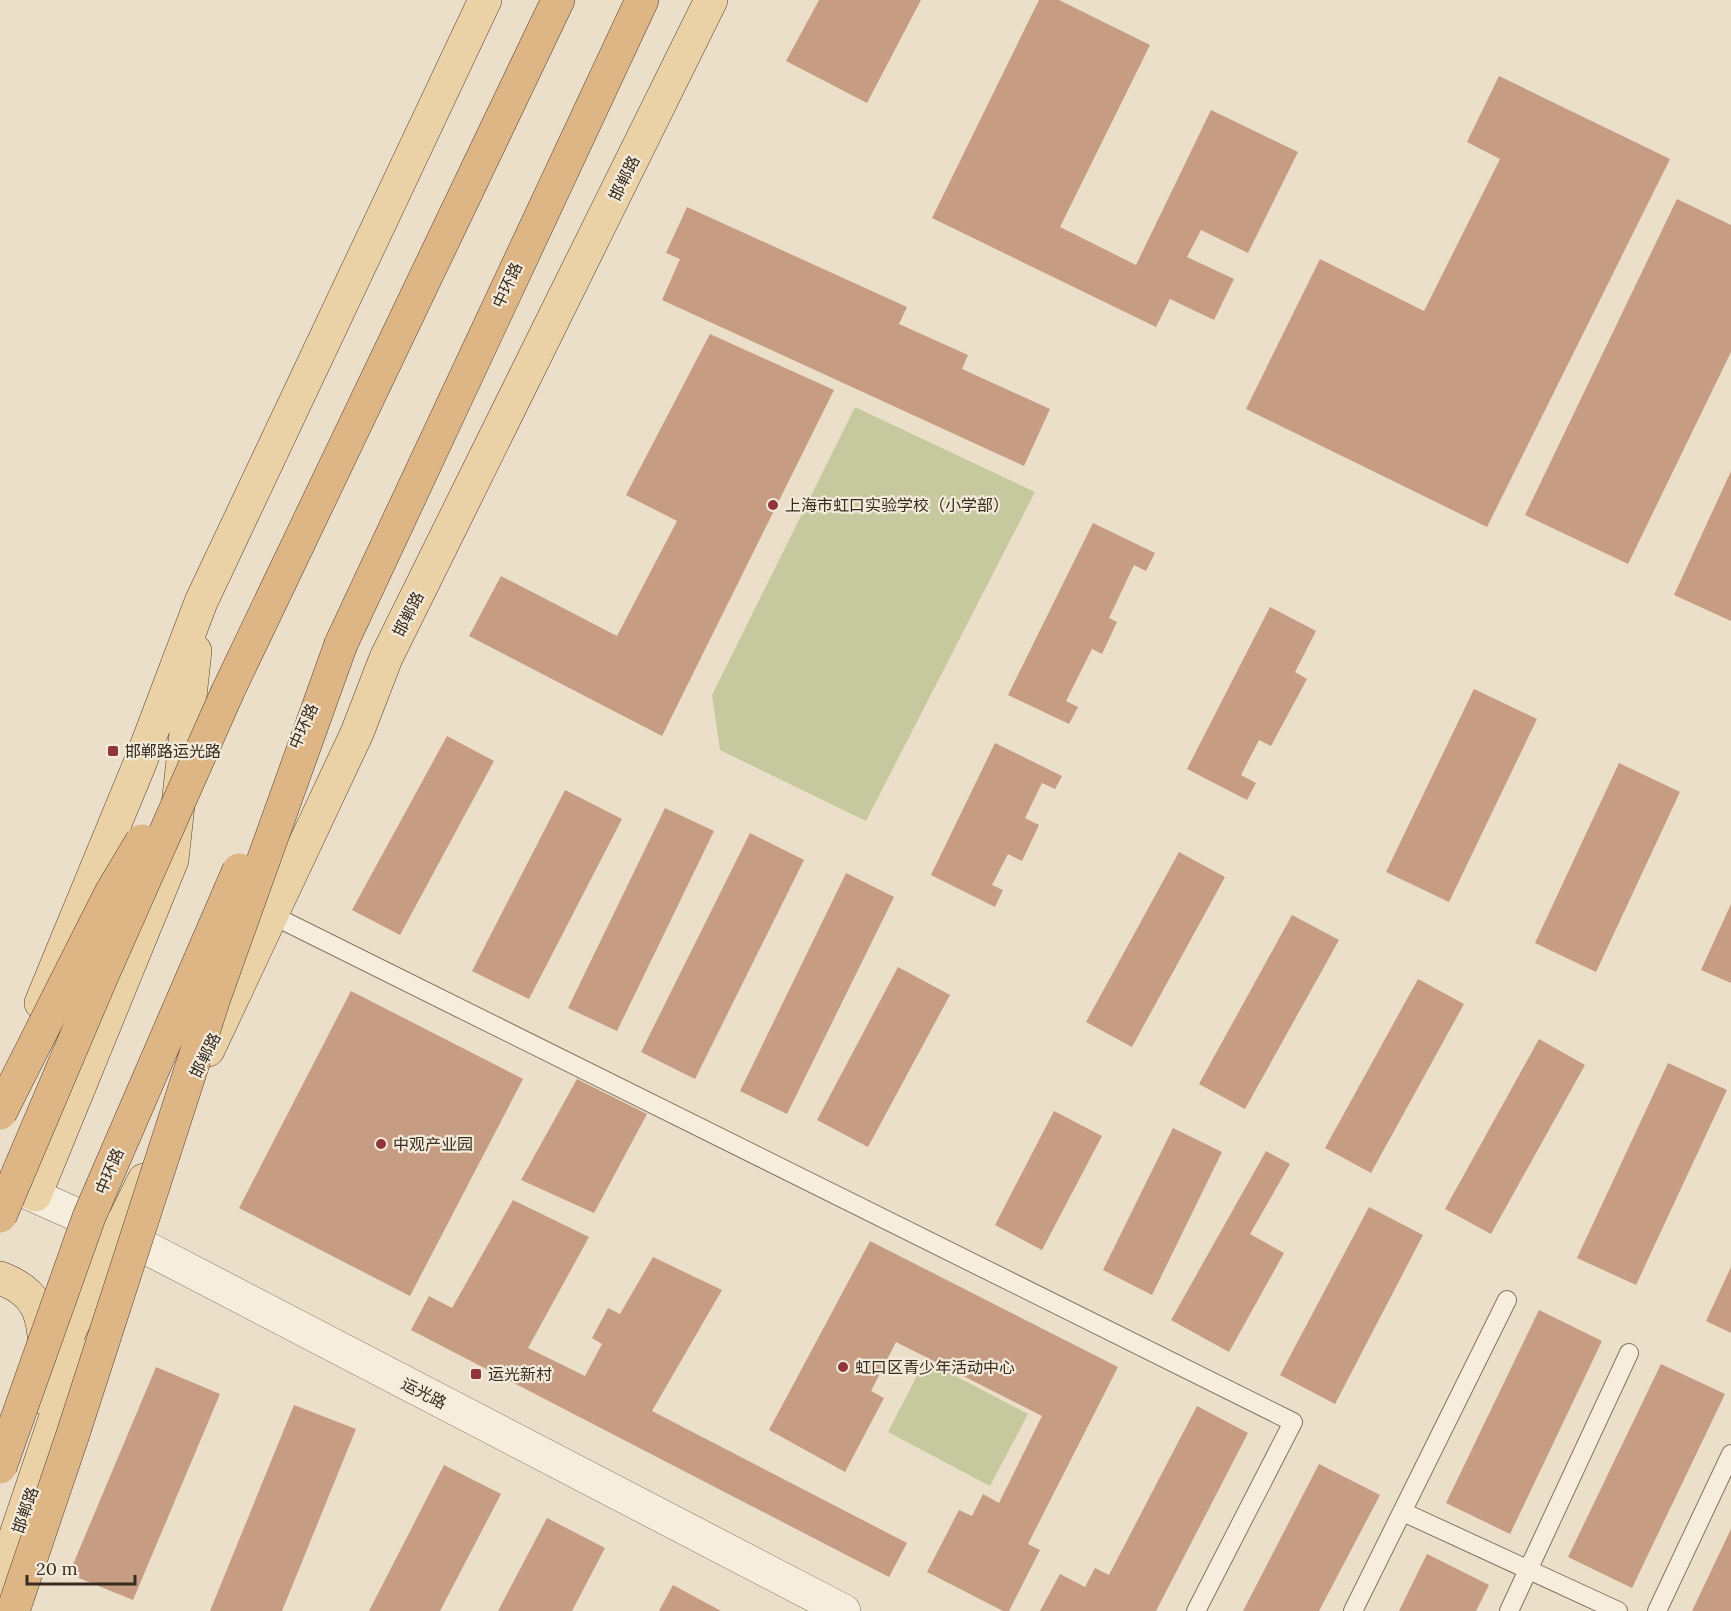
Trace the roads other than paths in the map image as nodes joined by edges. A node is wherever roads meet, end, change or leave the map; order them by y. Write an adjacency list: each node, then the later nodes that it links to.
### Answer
1 (485, 0): 5 (main road)
2 (558, 0): 7 (highway)
3 (642, 0): 6 (highway, 中环路)
4 (711, 0): 8 (main road, 邯郸路)
5 (201, 602): 9 (main road); 12 (main road)
6 (341, 644): 20 (highway, 中环路, bridge); 24 (highway, bridge)
7 (228, 692): 10 (highway, bridge); 13 (highway, bridge)
8 (270, 914): 14 (main road, 邯郸路); 26 (lane)
9 (0, 1102)
10 (0, 1113)
11 (0, 1180): 12 (street, 运光路)
12 (35, 1195): 14 (street, 运光路)
13 (0, 1216)
14 (118, 1233): 18 (main road, 邯郸路); 23 (main road, 邯郸路); 25 (street, 运光路)
15 (0, 1278): 18 (main road)
16 (1508, 1300): 21 (lane)
17 (1629, 1353): 22 (lane)
18 (27, 1416): 20 (main road, 邯郸路)
19 (1731, 1454): 30 (lane)
20 (0, 1469)
21 (1403, 1512): 22 (lane); 27 (lane)
22 (1530, 1571): 28 (lane); 29 (lane)
23 (0, 1582)
24 (13, 1611)
25 (844, 1611)
26 (1197, 1611)
27 (1353, 1611)
28 (1509, 1611)
29 (1618, 1611)
30 (1657, 1611)

